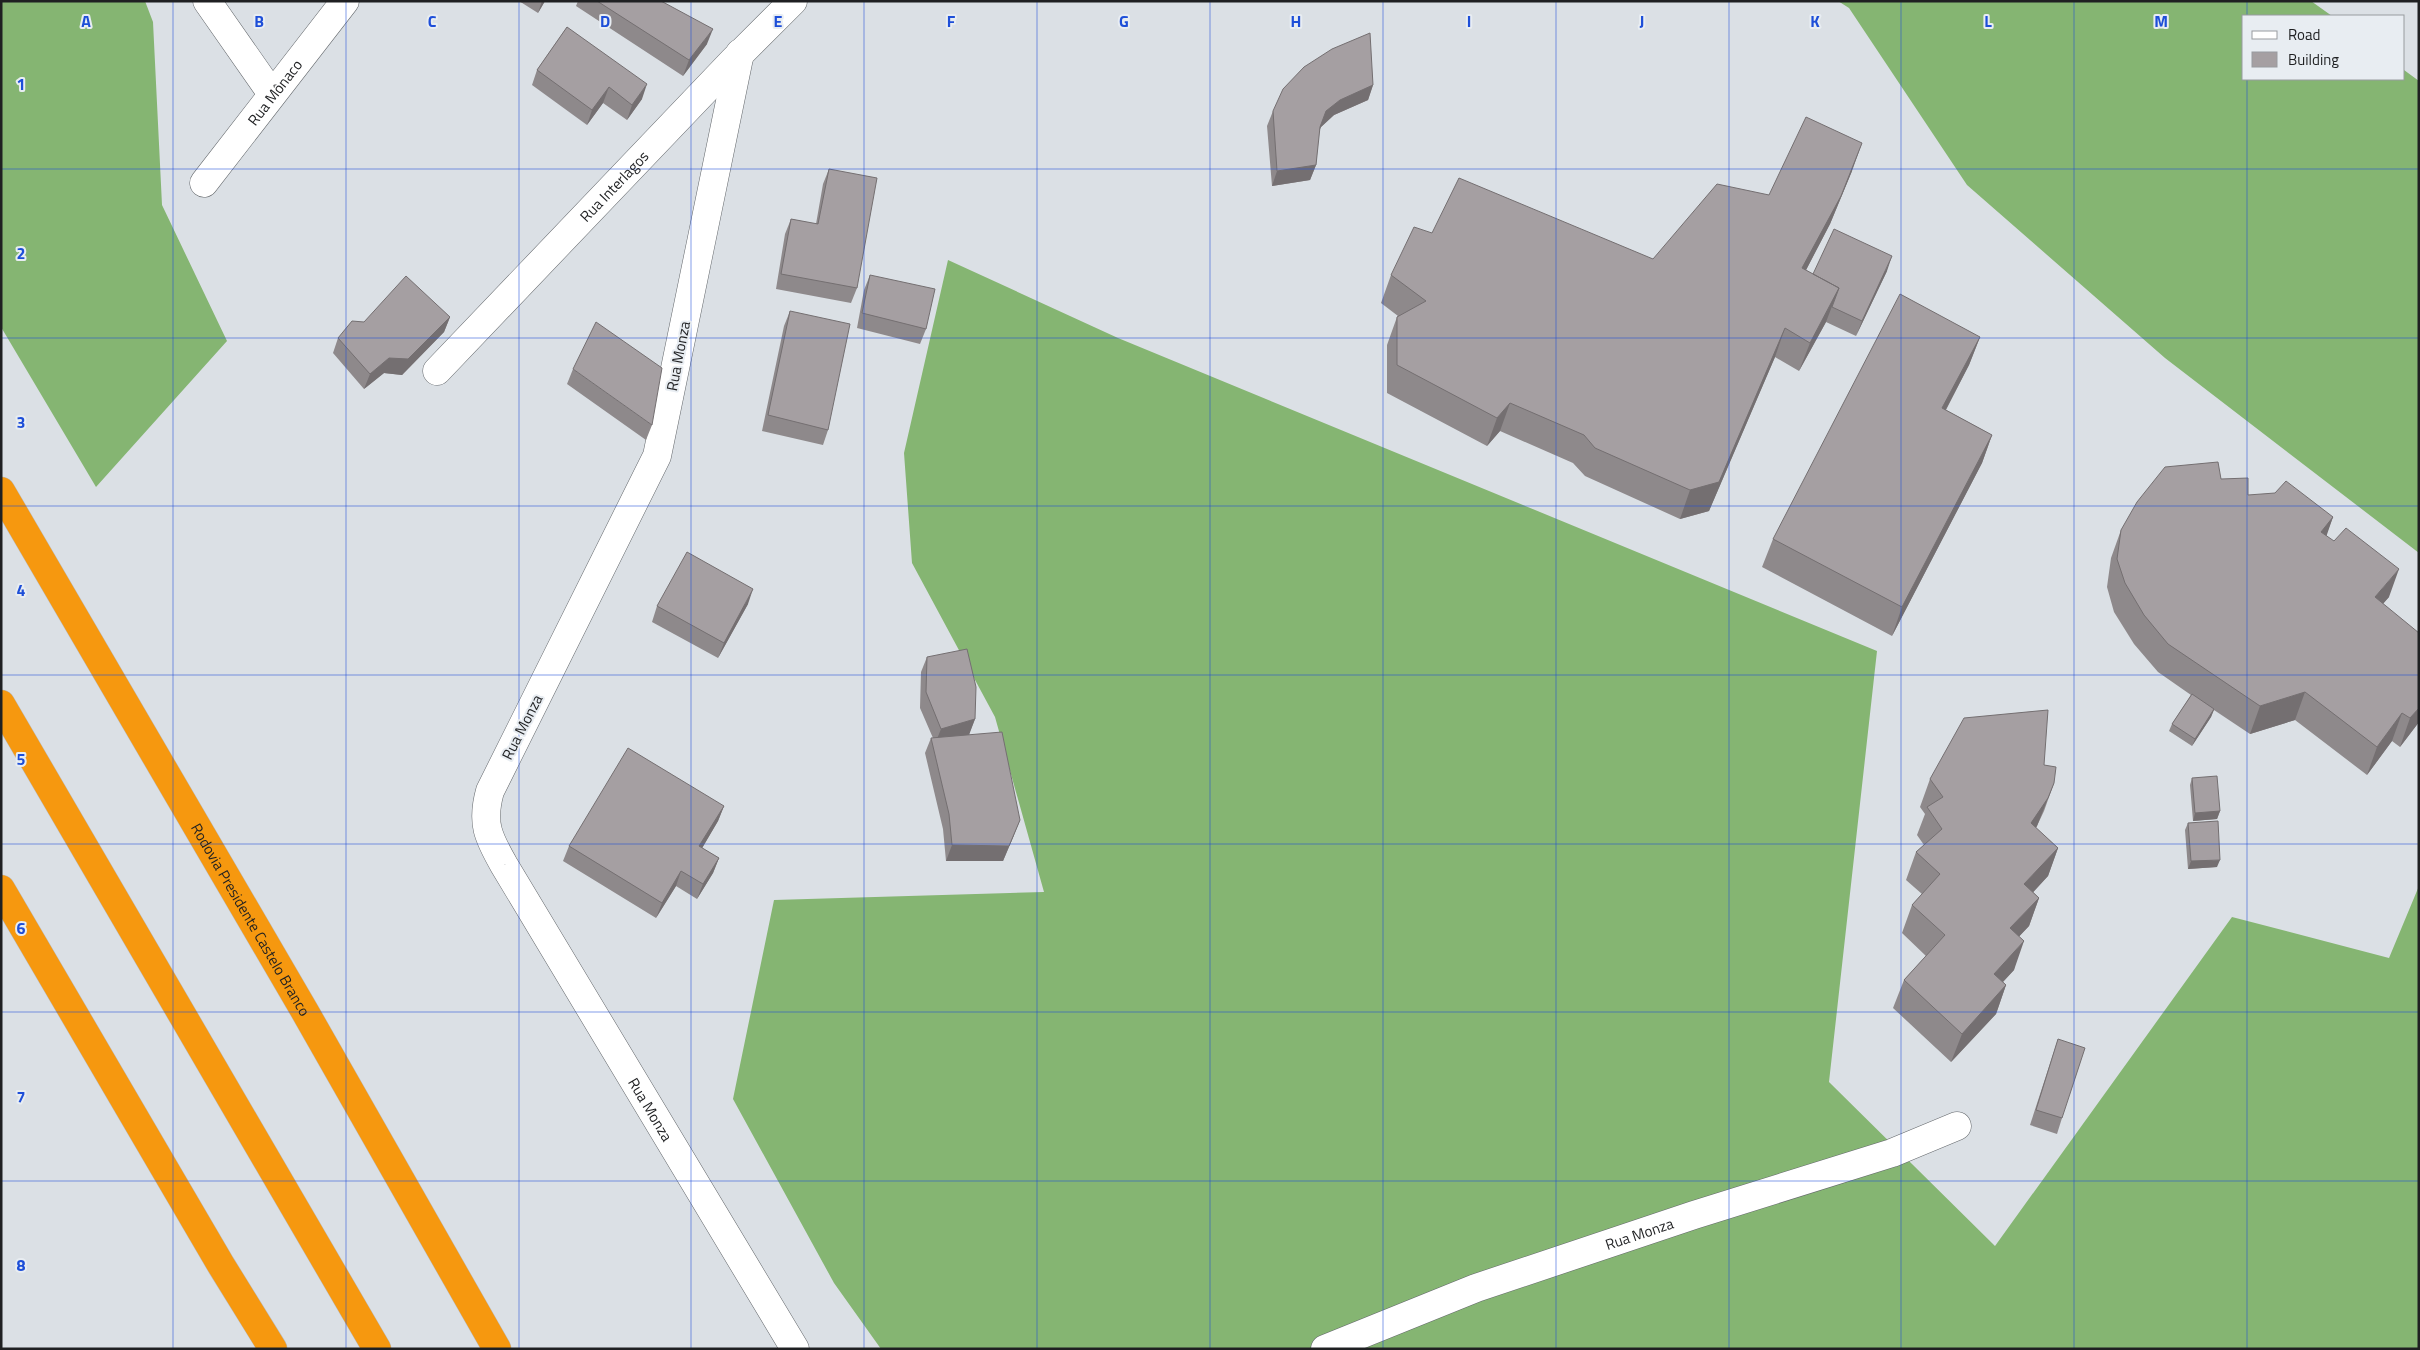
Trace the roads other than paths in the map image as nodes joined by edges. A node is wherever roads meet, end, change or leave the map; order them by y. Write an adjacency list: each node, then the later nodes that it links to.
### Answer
1 (207, 1): 5 (street)
2 (345, 1): 5 (street, Rua Mônaco)
3 (793, 1): 4 (street, Rua Interlagos)
4 (740, 53): 7 (street, Rua Interlagos); 15 (street, Rua Monza)
5 (272, 94): 6 (street, Rua Mônaco)
6 (204, 183)
7 (437, 371)
8 (1, 491): 14 (highway, Rodovia Presidente Castelo Branco)
9 (1, 704): 13 (highway)
10 (1, 889): 12 (highway)
11 (1957, 1126): 16 (street, Rua Monza)
12 (273, 1349)
13 (377, 1349)
14 (497, 1349)
15 (795, 1349)
16 (1326, 1349)

